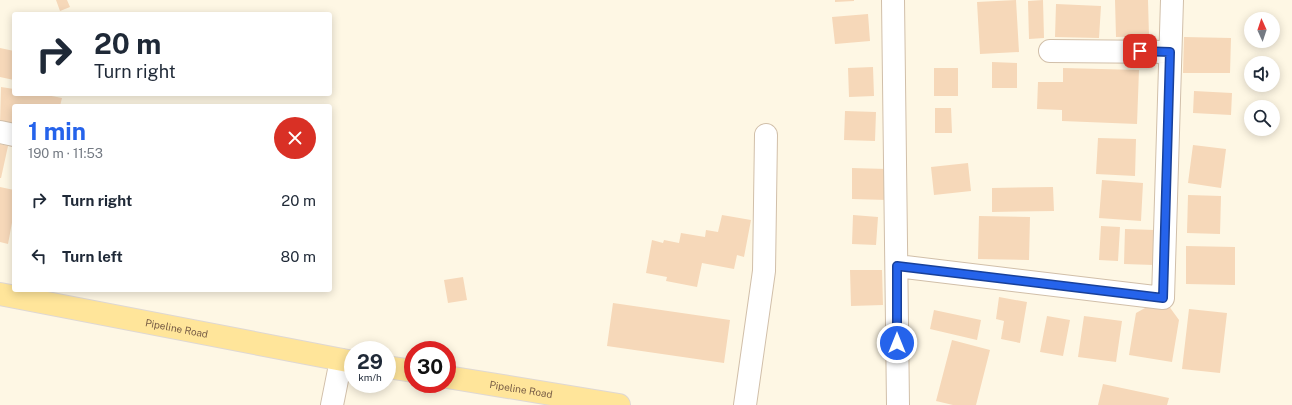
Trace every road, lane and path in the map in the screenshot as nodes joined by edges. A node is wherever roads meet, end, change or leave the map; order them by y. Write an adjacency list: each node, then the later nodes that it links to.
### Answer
1 (893, 0): 8 (street)
2 (1172, 0): 4 (street)
3 (1050, 50): 4 (street)
4 (1170, 52): 8 (street)
5 (0, 132): 6 (street)
6 (12, 135)
7 (766, 135): 15 (street)
8 (897, 266): 16 (street)
9 (0, 294): 10 (main road, Pipeline Road)
10 (344, 360)
11 (344, 370): 13 (street)
12 (456, 378): 14 (main road, Pipeline Road)
13 (332, 405)
14 (619, 405)
15 (745, 405)
16 (898, 405)

